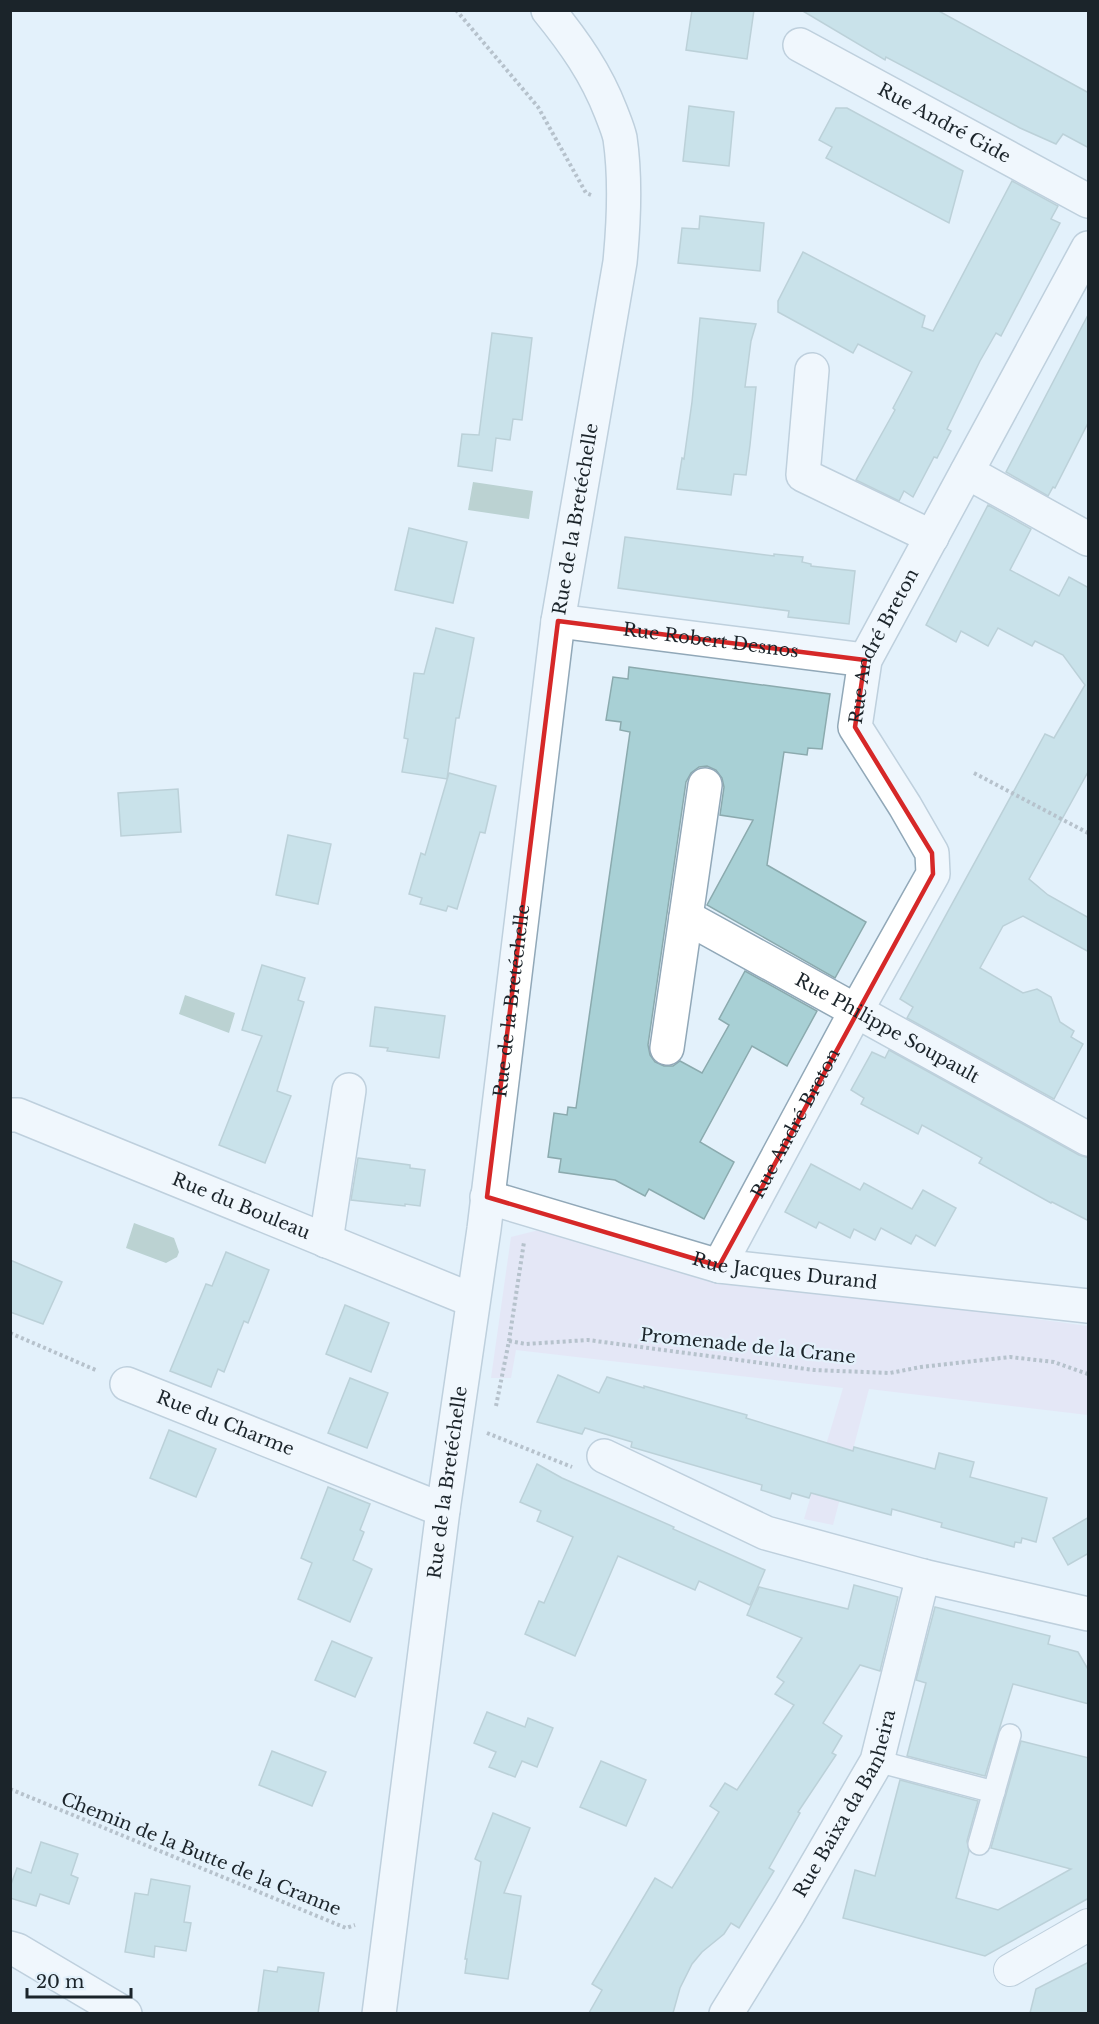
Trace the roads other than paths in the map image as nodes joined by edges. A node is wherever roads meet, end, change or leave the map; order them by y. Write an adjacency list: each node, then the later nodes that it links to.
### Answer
1 (548, 10): 9 (street, Rue de la Bretéchelle)
2 (800, 45): 3 (street, Rue André Gide)
3 (1089, 201)
4 (1089, 248): 6 (street, Rue André Breton)
5 (812, 370): 7 (street)
6 (967, 472): 7 (street, Rue André Breton); 8 (street)
7 (932, 537): 10 (street, Rue André Breton)
8 (1089, 539)
9 (558, 621): 10 (street, Rue Robert Desnos); 18 (street, Rue de la Bretéchelle)
10 (865, 660): 13 (street, Rue André Breton)
11 (705, 785): 12 (street)
12 (686, 917): 13 (street, Rue Philippe Soupault); 14 (street)
13 (856, 1011): 17 (street, Rue Philippe Soupault); 20 (street, Rue André Breton)
14 (667, 1048)
15 (349, 1090): 19 (street)
16 (10, 1115): 19 (street, Rue du Bouleau)
17 (1089, 1138)
18 (487, 1197): 20 (street, Rue Jacques Durand); 21 (street, Rue de la Bretéchelle)
19 (326, 1241): 21 (street, Rue du Bouleau)
20 (719, 1266): 22 (street, Rue Jacques Durand)
21 (472, 1300): 25 (street, Rue de la Bretéchelle)
22 (1089, 1306)
23 (127, 1384): 25 (street, Rue du Charme)
24 (604, 1456): 26 (street)
25 (443, 1510): 36 (street, Rue de la Bretéchelle)
26 (923, 1576): 27 (street); 29 (street, Rue Baixa da Banheira)
27 (1089, 1614)
28 (1010, 1735): 30 (lane)
29 (877, 1761): 30 (lane); 37 (street, Rue Baixa da Banheira)
30 (994, 1792): 31 (lane)
31 (979, 1844)
32 (1089, 1925): 34 (street)
33 (10, 1948): 35 (street)
34 (1010, 1970)
35 (125, 2013)
36 (379, 2013)
37 (726, 2013)

